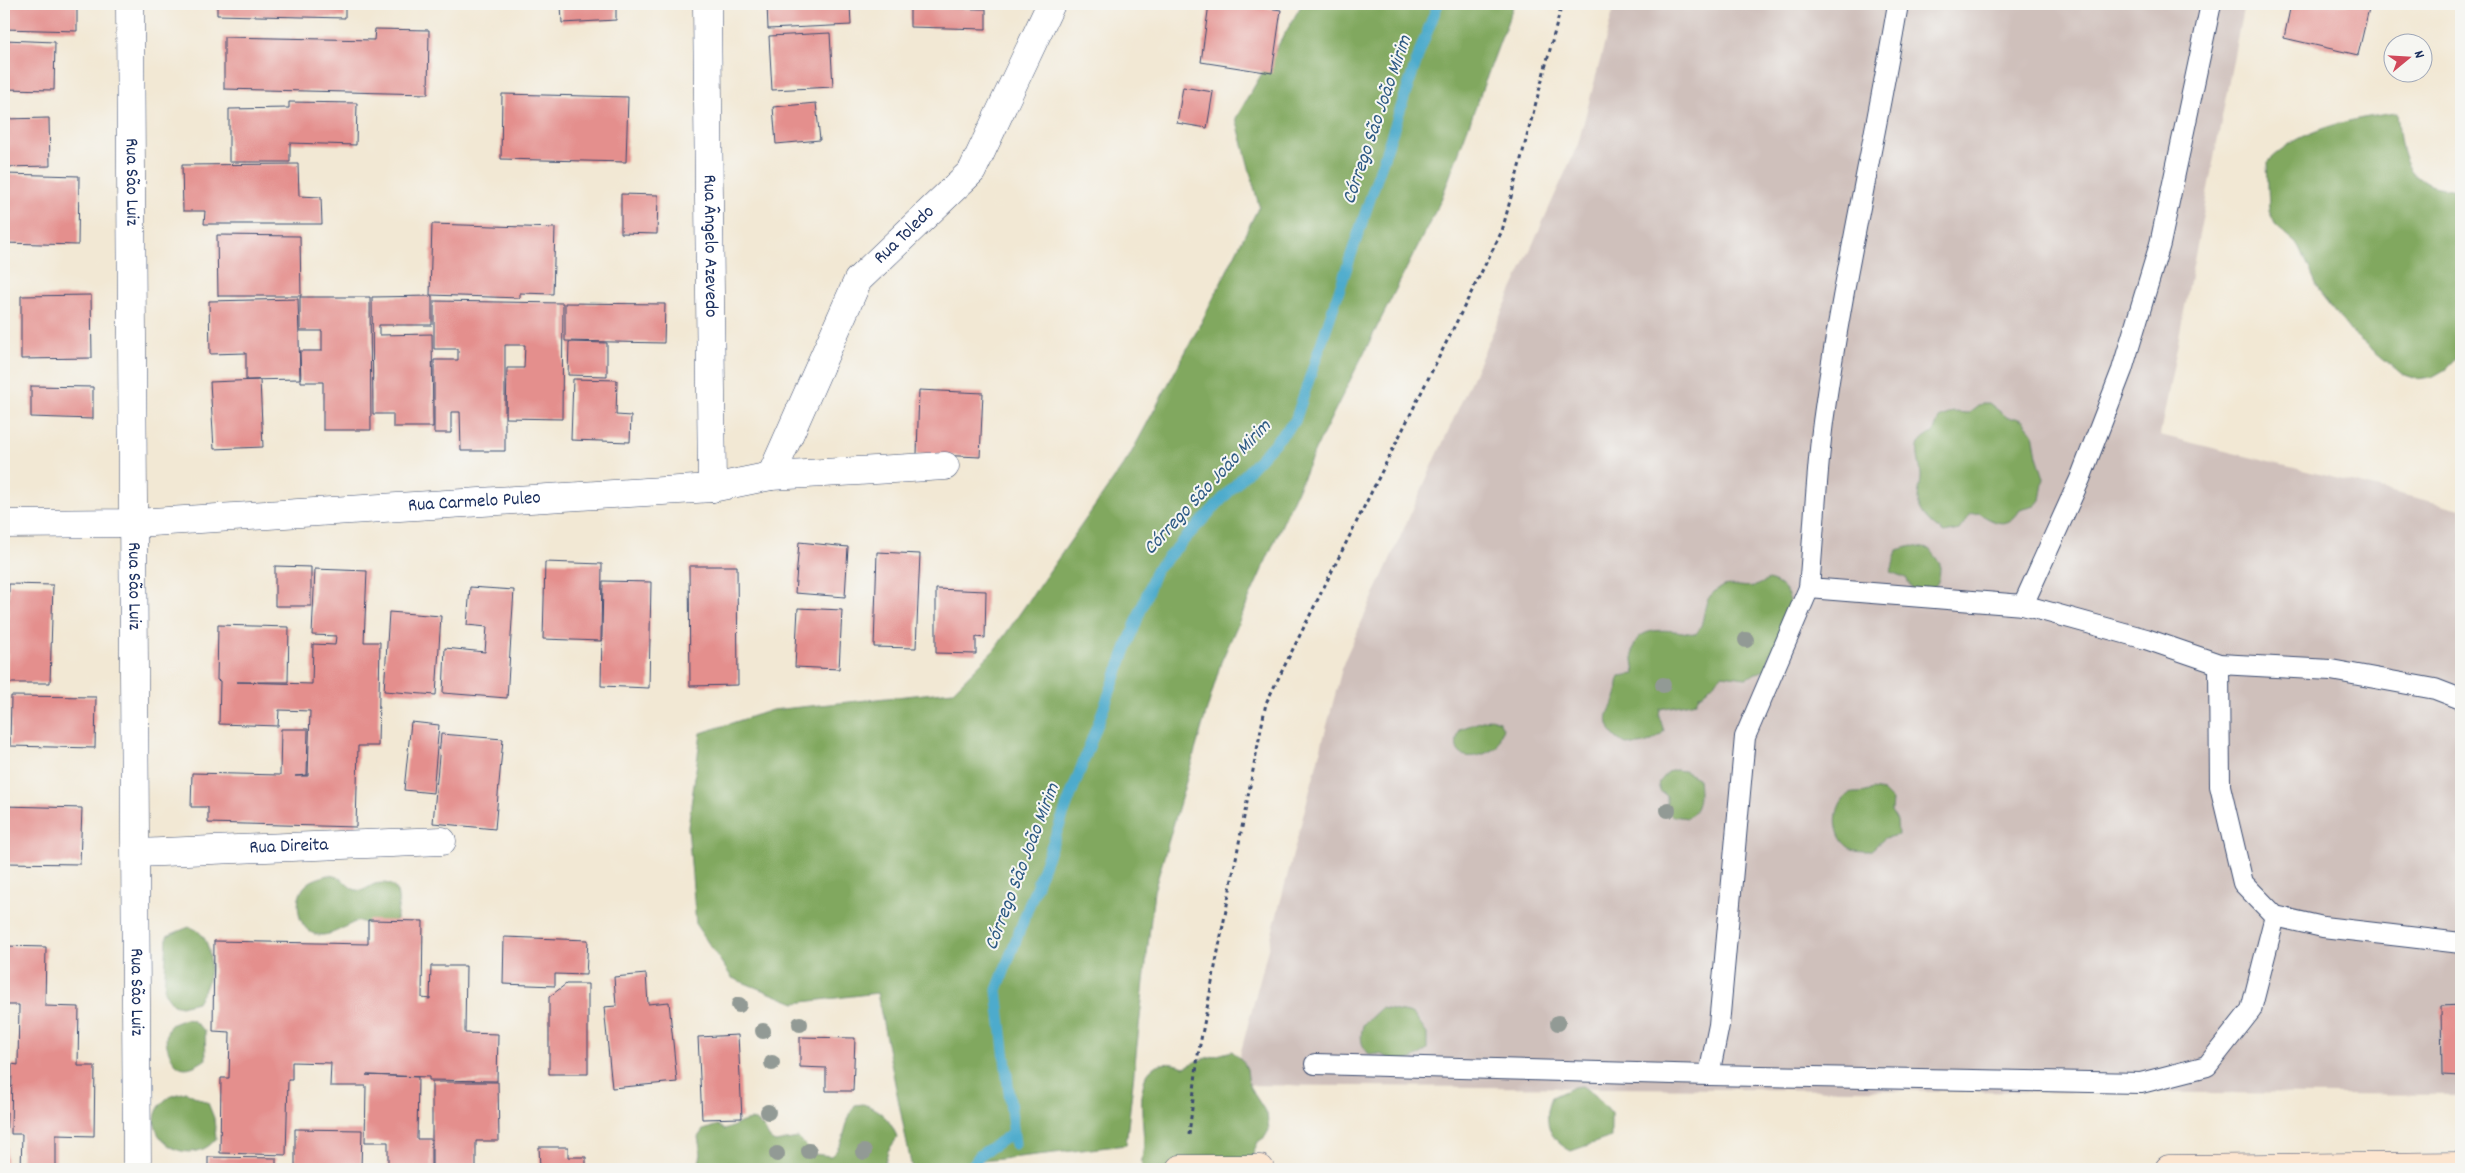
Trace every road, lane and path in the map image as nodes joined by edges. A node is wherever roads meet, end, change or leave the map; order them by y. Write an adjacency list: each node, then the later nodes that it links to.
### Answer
1 (130, 4): 10 (street, Rua São Luiz)
2 (707, 4): 9 (street, Rua Ângelo Azevedo)
3 (1051, 4): 8 (street, Rua Toledo)
4 (1562, 4): 26 (path)
5 (1898, 4): 12 (lane)
6 (2211, 4): 13 (lane)
7 (945, 466): 8 (street, Rua Carmelo Puleo)
8 (771, 476): 9 (street, Rua Carmelo Puleo)
9 (712, 488): 10 (street, Rua Carmelo Puleo)
10 (135, 523): 11 (street, Rua Carmelo Puleo); 17 (street, Rua São Luiz)
11 (4, 524)
12 (1809, 588): 13 (lane); 21 (lane)
13 (2023, 605): 14 (lane)
14 (2219, 664): 15 (lane); 18 (lane)
15 (2461, 699)
16 (442, 840): 17 (street, Rua Direita)
17 (137, 854): 24 (street, Rua São Luiz)
18 (2275, 916): 19 (lane); 21 (lane)
19 (2461, 943)
20 (1315, 1064): 21 (lane)
21 (1709, 1075)
22 (2461, 1166): 23 (main road)
23 (2363, 1168): 28 (main road)
24 (137, 1169)
25 (1180, 1169): 26 (main road)
26 (1185, 1169): 27 (main road)
27 (1260, 1169)
28 (2169, 1169)

